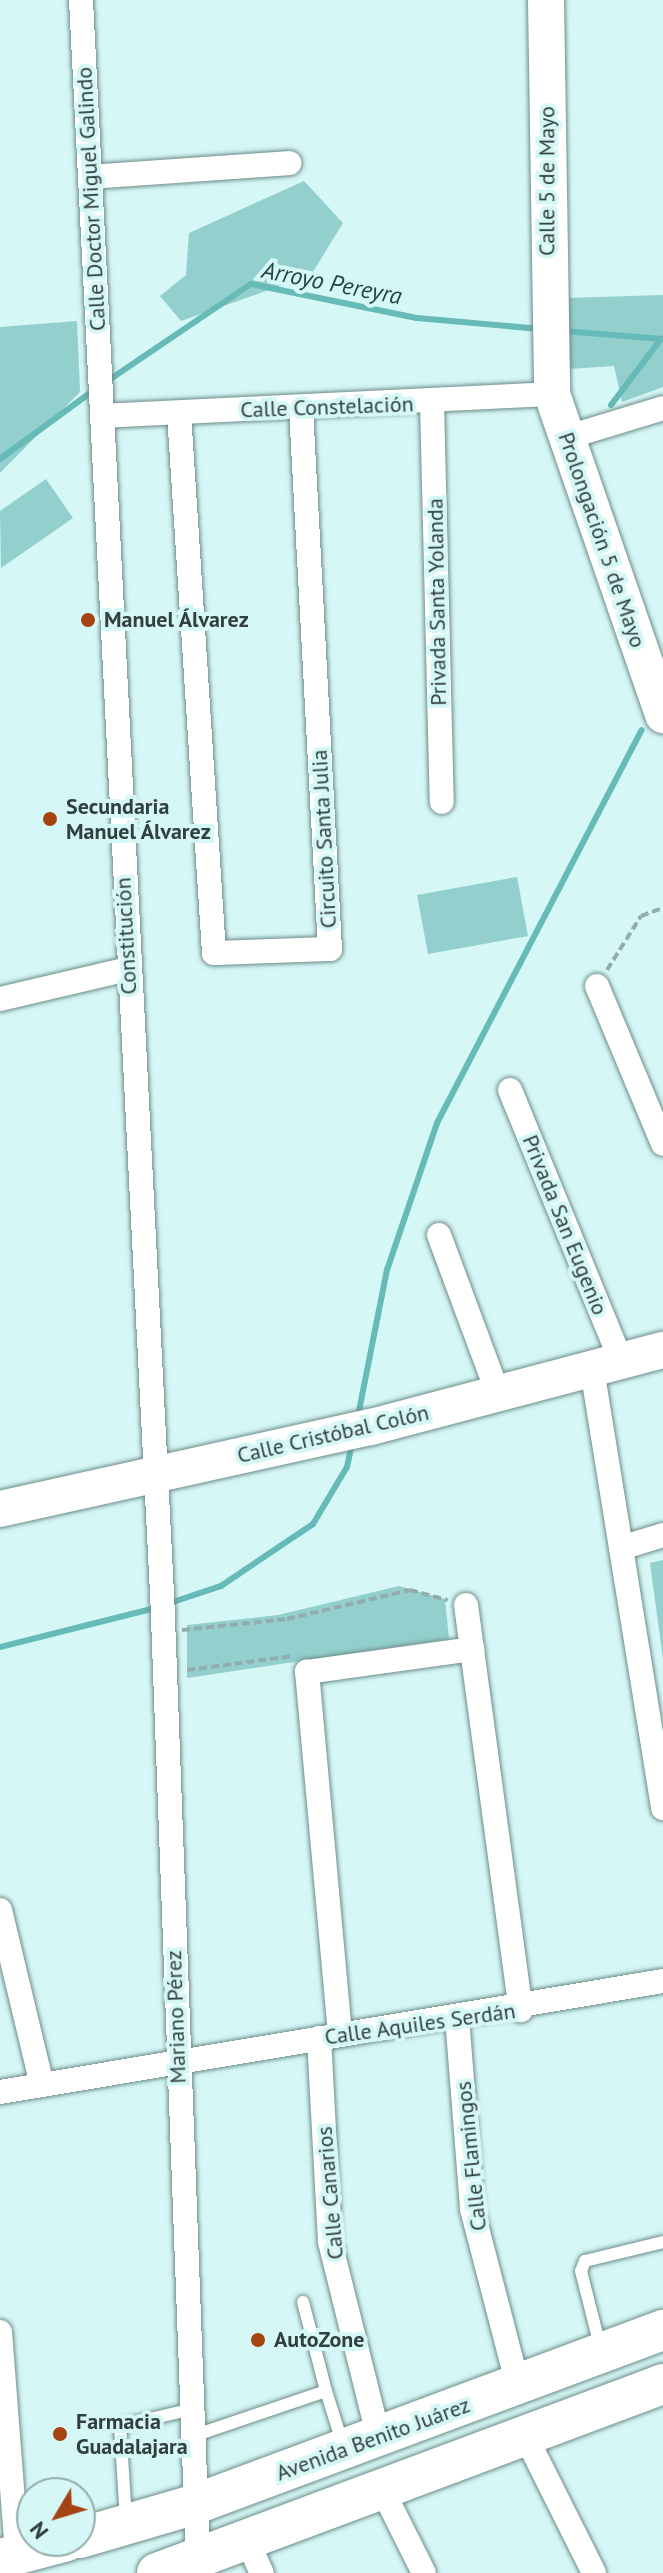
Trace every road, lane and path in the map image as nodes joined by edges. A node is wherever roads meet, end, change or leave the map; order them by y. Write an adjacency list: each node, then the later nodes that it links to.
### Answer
1 (81, 0): 4 (street, Calle Doctor Miguel Galindo)
2 (546, 0): 5 (street, Calle 5 de Mayo)
3 (290, 163): 4 (street)
4 (90, 177): 7 (street, Calle Doctor Miguel Galindo)
5 (550, 378): 6 (street, Calle Constelación); 11 (street, Prolongación 5 de Mayo)
6 (432, 403): 8 (street, Calle Constelación); 13 (street, Privada Santa Yolanda)
7 (102, 407): 10 (street, Calle Constelación); 15 (street, Constitución)
8 (301, 408): 10 (street, Calle Constelación); 10 (street, Circuito Santa Julia)
9 (663, 408): 11 (street)
10 (179, 413)
11 (565, 438): 12 (street, Prolongación 5 de Mayo)
12 (663, 715)
13 (442, 802)
14 (663, 908): 16 (path)
15 (128, 969): 17 (street); 24 (street, Constitución)
16 (597, 986): 19 (street)
17 (0, 999)
18 (510, 1090): 22 (street, Privada San Eugenio)
19 (663, 1144)
20 (439, 1235): 23 (street)
21 (663, 1350): 22 (street, Calle Cristóbal Colón)
22 (607, 1365): 23 (street, Calle Cristóbal Colón); 27 (street, Privada San Eugenio)
23 (498, 1394): 24 (street, Calle Cristóbal Colón)
24 (154, 1474): 25 (street, Calle Cristóbal Colón); 29 (street, Mariano Pérez)
25 (0, 1509)
26 (663, 1535): 27 (street)
27 (621, 1548): 33 (street, Privada San Eugenio)
28 (466, 1605): 29 (path); 30 (street)
29 (163, 1629): 32 (street, Mariano Pérez)
30 (472, 1649): 31 (street); 36 (street)
31 (307, 1672): 32 (path); 38 (street, Calle Canarios)
32 (164, 1673): 39 (street, Mariano Pérez)
33 (663, 1808)
34 (0, 1910): 40 (street)
35 (663, 1981): 36 (street, Calle Aquiles Serdán)
36 (521, 2010): 37 (street, Calle Aquiles Serdán)
37 (457, 2017): 38 (street, Calle Aquiles Serdán); 48 (street, Calle Flamingos)
38 (329, 2036): 39 (street, Calle Aquiles Serdán); 53 (street, Calle Canarios)
39 (177, 2064): 40 (street, Calle Aquiles Serdán); 50 (street, Mariano Pérez)
40 (42, 2085): 41 (street, Calle Aquiles Serdán)
41 (0, 2092)
42 (663, 2242): 46 (lane)
43 (303, 2302): 49 (lane)
44 (663, 2330): 46 (main road, Avenida Benito Juárez)
45 (0, 2332): 58 (street)
46 (602, 2353): 48 (main road, Avenida Benito Juárez)
47 (663, 2384): 52 (main road)
48 (518, 2385): 53 (main road, Avenida Benito Juárez)
49 (326, 2391): 51 (lane); 53 (lane)
50 (188, 2410): 51 (street, Mariano Pérez); 56 (lane)
51 (190, 2437): 55 (street, Mariano Pérez)
52 (526, 2437): 54 (main road); 63 (street)
53 (362, 2445): 55 (main road, Avenida Benito Juárez)
54 (384, 2493): 59 (main road); 62 (street)
55 (193, 2505): 56 (main road, Avenida Benito Juárez); 60 (street, Mariano Pérez)
56 (127, 2525): 57 (main road, Avenida Benito Juárez)
57 (96, 2534)
58 (8, 2557)
59 (255, 2557): 60 (main road)
60 (198, 2560): 61 (main road)
61 (157, 2573)
62 (424, 2573)
63 (594, 2573)

